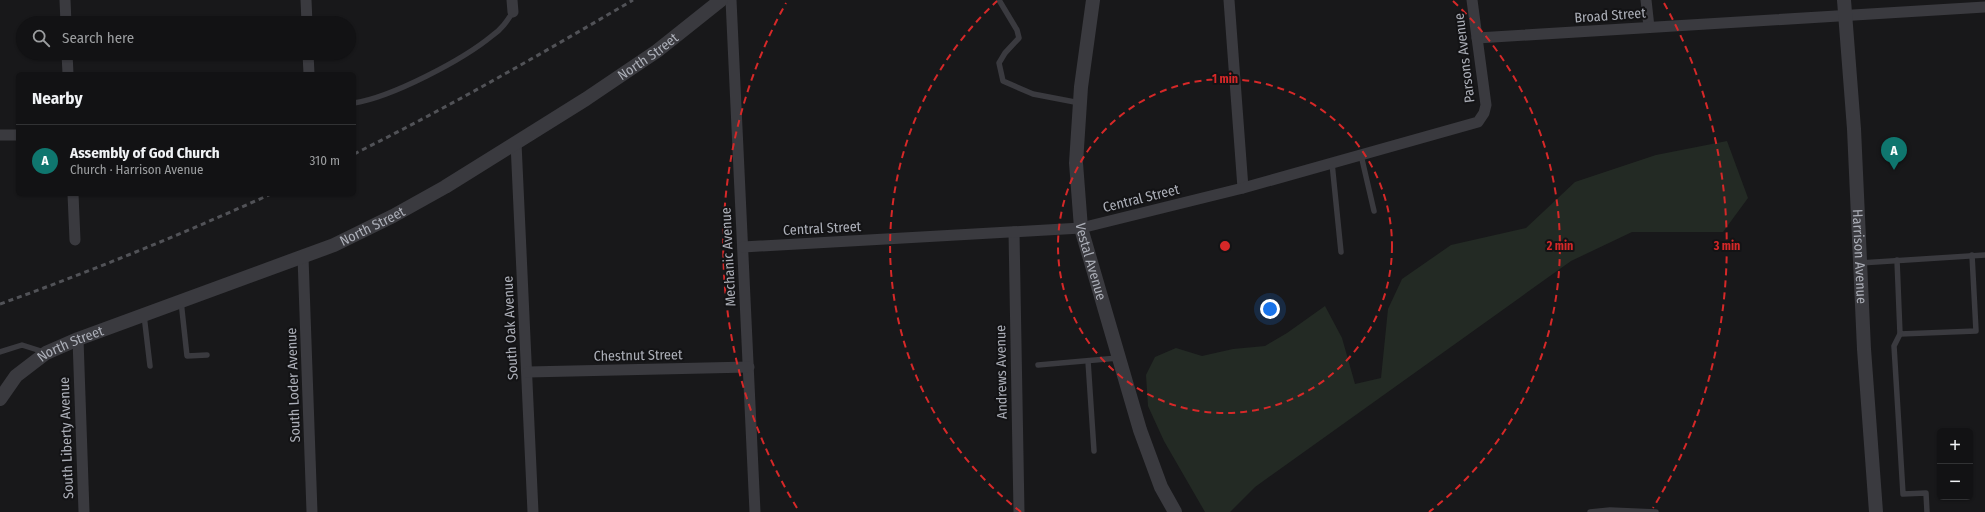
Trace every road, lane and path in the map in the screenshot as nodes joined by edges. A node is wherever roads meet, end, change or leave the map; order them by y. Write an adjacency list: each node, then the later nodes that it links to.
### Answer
1 (65, 0): 14 (street)
2 (306, 0): 15 (street)
3 (512, 0): 13 (street)
4 (722, 0): 28 (street, North Street)
5 (731, 0): 37 (street, Mechanic Avenue)
6 (1000, 0): 24 (lane)
7 (1093, 0): 24 (street, Vestal Avenue)
8 (1230, 0): 31 (street)
9 (1472, 0): 18 (street, Parsons Avenue)
10 (1646, 0): 17 (street)
11 (1844, 0): 16 (street, Harrison Avenue)
12 (1985, 7): 16 (street, Broad Street)
13 (513, 12): 23 (lane)
14 (66, 16)
15 (307, 16)
16 (1845, 16): 17 (street, Broad Street); 43 (street, Harrison Avenue)
17 (1648, 27): 18 (street, Broad Street)
18 (1477, 38): 25 (street, Parsons Avenue)
19 (67, 60): 21 (street)
20 (308, 60): 22 (street)
21 (68, 72)
22 (308, 72)
23 (356, 102)
24 (1080, 103): 34 (street, Vestal Avenue)
25 (1484, 113): 29 (street, Central Street)
26 (16, 135): 27 (street)
27 (0, 136)
28 (516, 143): 41 (street, North Street); 56 (street, South Oak Avenue)
29 (1361, 155): 30 (street, Central Street); 33 (lane)
30 (1332, 163): 31 (street, Central Street); 38 (lane)
31 (1243, 188): 34 (street, Central Street)
32 (73, 196): 36 (street)
33 (1374, 211)
34 (1081, 228): 35 (street, Central Street); 51 (street, Vestal Avenue)
35 (1014, 232): 37 (street, Central Street); 63 (street, Andrews Avenue)
36 (75, 240)
37 (743, 247): 55 (street, Mechanic Avenue)
38 (1341, 252)
39 (1972, 255): 40 (lane); 42 (lane); 46 (lane)
40 (1985, 255)
41 (303, 257): 44 (street, North Street); 60 (street, South Loder Avenue)
42 (1897, 260): 43 (lane); 46 (lane)
43 (1860, 263): 67 (street, Harrison Avenue)
44 (181, 301): 45 (street, North Street); 50 (lane)
45 (144, 315): 47 (street, North Street); 54 (lane)
46 (1900, 334): 68 (lane)
47 (78, 339): 49 (street, North Street); 59 (street, South Liberty Avenue)
48 (0, 352): 49 (lane)
49 (46, 353): 57 (street, North Street)
50 (207, 355)
51 (1118, 358): 52 (lane); 64 (street, Vestal Avenue)
52 (1088, 361): 53 (lane); 58 (lane)
53 (1038, 365)
54 (150, 366)
55 (749, 367): 56 (street, Chestnut Street); 62 (street, Mechanic Avenue)
56 (528, 372): 61 (street, South Oak Avenue)
57 (0, 399)
58 (1094, 451)
59 (84, 512)
60 (312, 512)
61 (533, 512)
62 (755, 512)
63 (1019, 512)
64 (1175, 512)
65 (1590, 512): 66 (lane)
66 (1656, 512)
67 (1876, 512)
68 (1927, 512)

